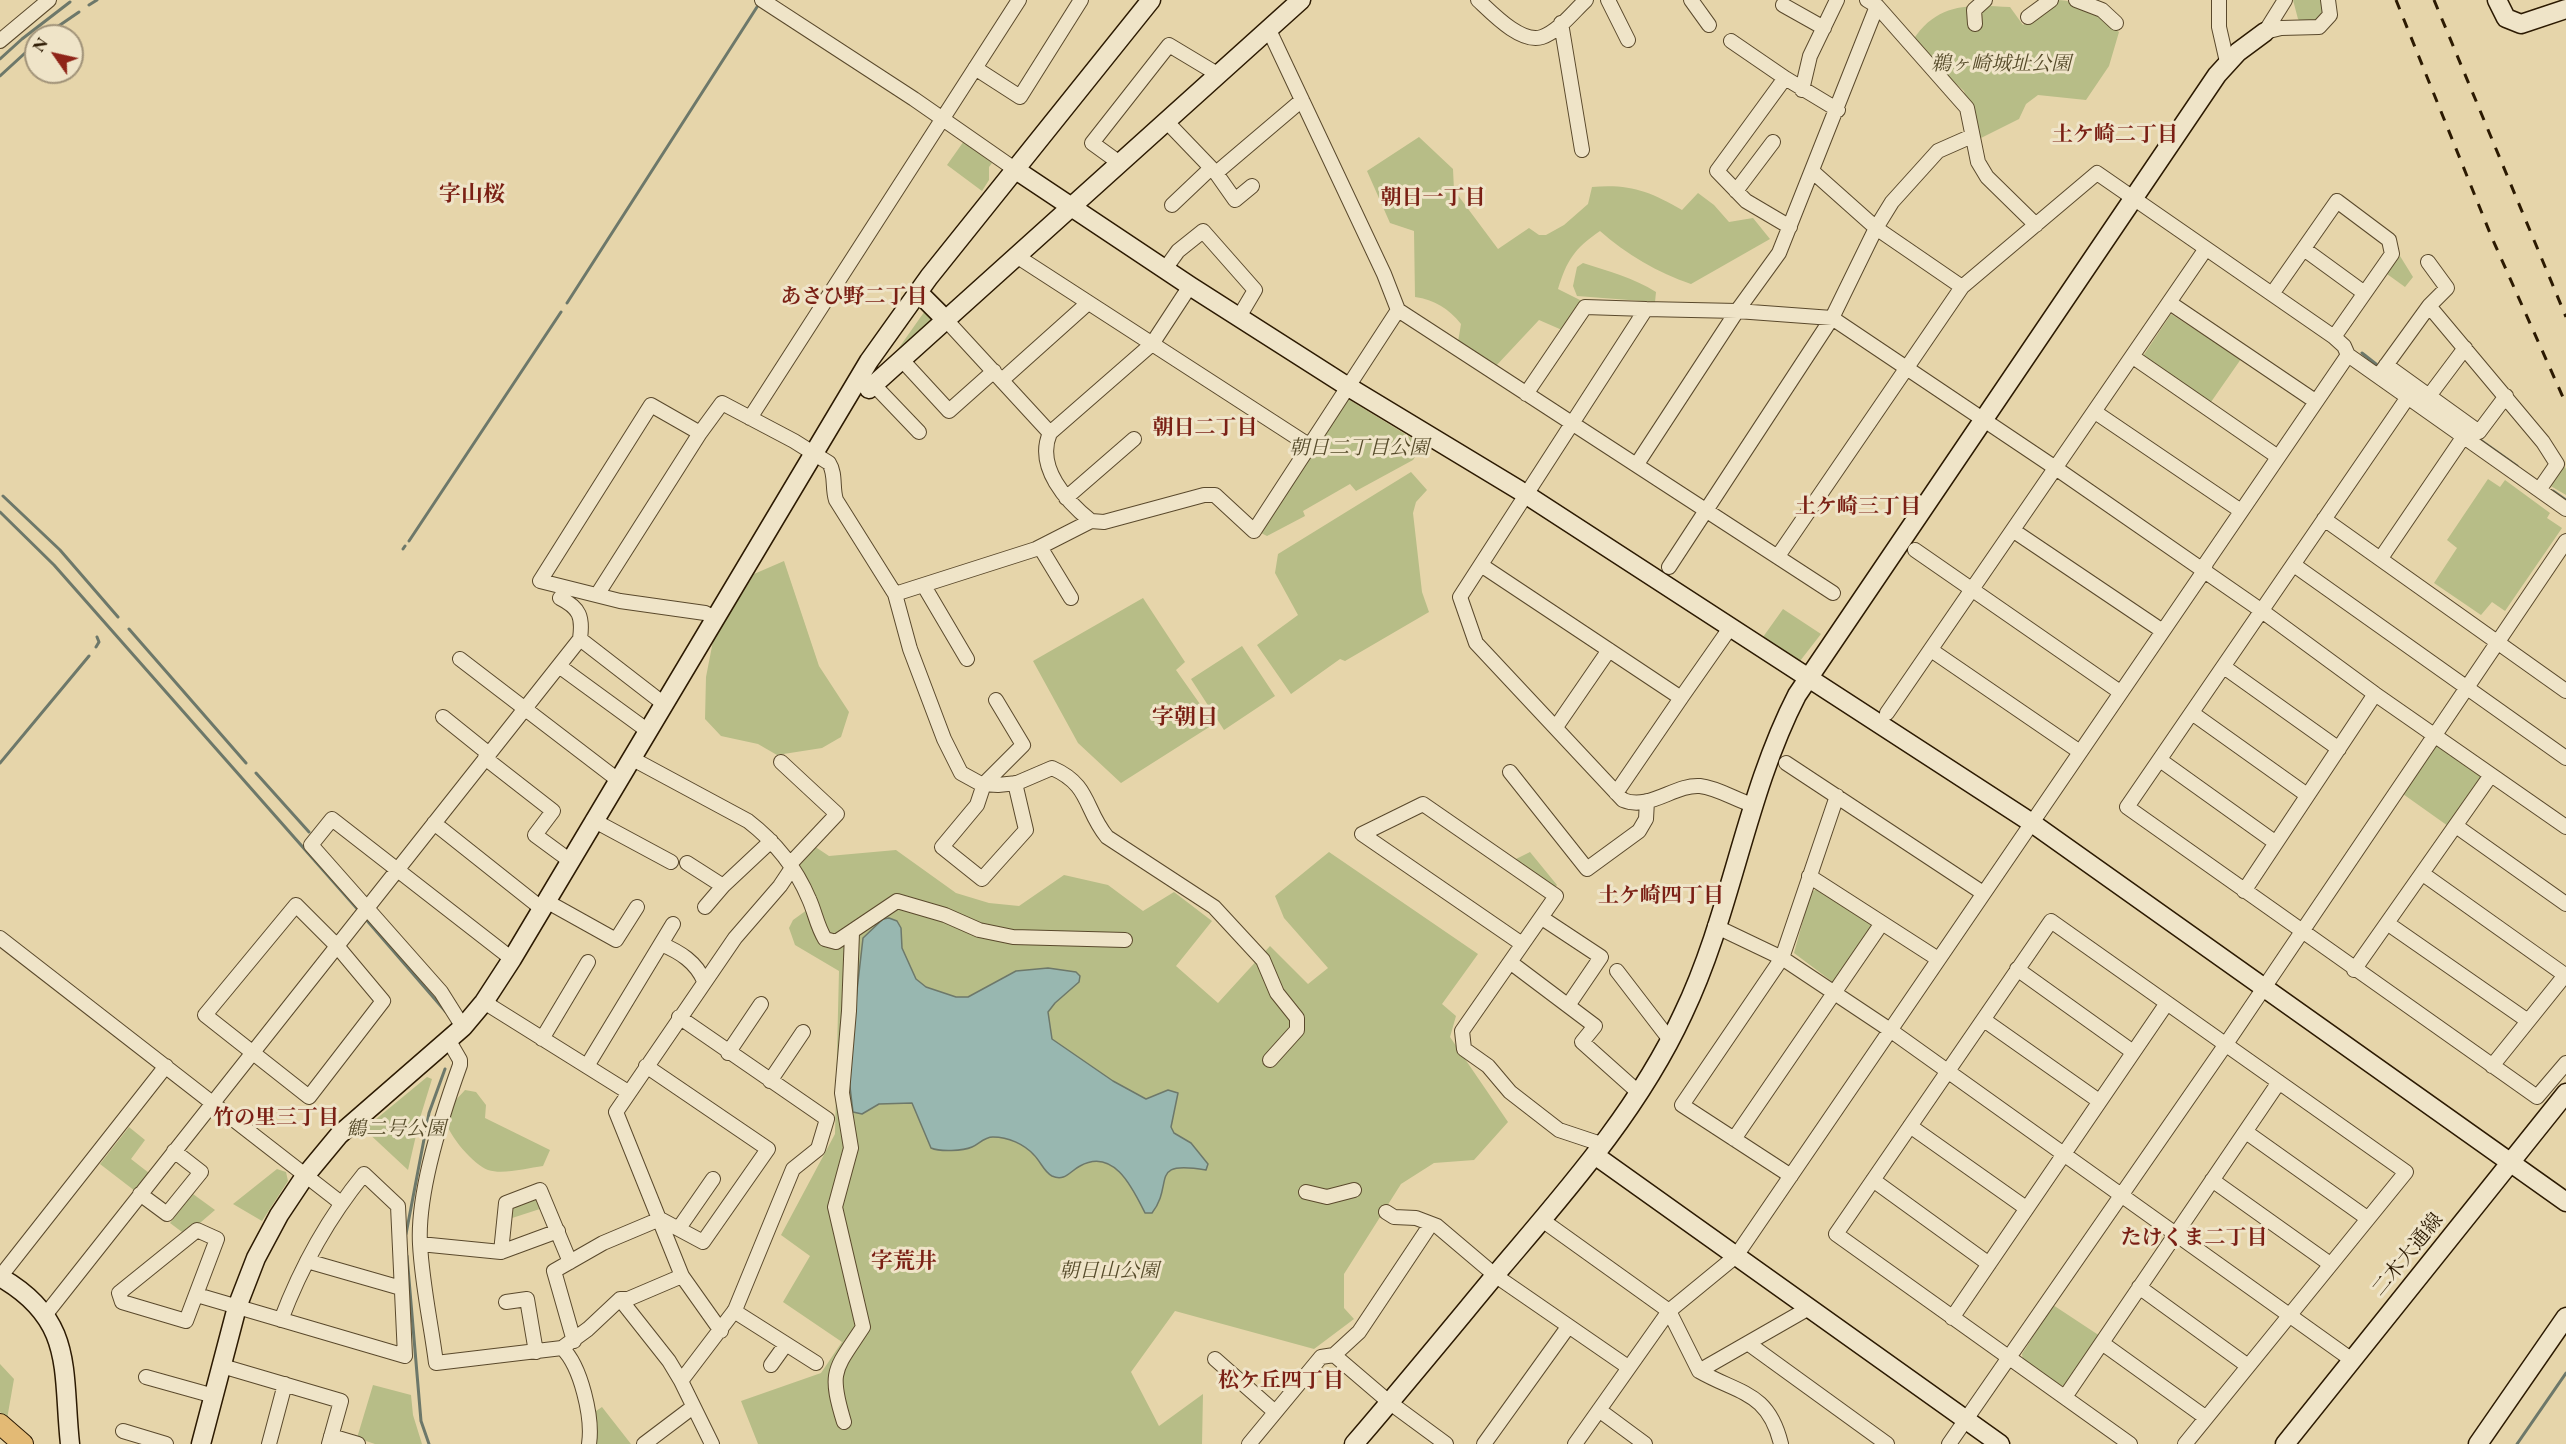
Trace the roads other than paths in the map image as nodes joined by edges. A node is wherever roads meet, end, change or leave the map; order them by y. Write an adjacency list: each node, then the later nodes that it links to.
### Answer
1 (49, 0): 32 (street)
2 (762, 0): 41 (street)
3 (1019, 0): 35 (street)
4 (1082, 0): 35 (street)
5 (1150, 0): 47 (street)
6 (1301, 0): 29 (street)
7 (1478, 0): 24 (street)
8 (1586, 0): 24 (street)
9 (1608, 0): 31 (street)
10 (1691, 0): 27 (street)
11 (1838, 0): 28 (street)
12 (1985, 0): 26 (street)
13 (2051, 0): 23 (street)
14 (2076, 0): 25 (street)
15 (2219, 0): 34 (street)
16 (2285, 0): 30 (street)
17 (2328, 0): 30 (street)
18 (2497, 0): 22 (street)
19 (2544, 0): 22 (street)
20 (1872, 3): 40 (street); 43 (street)
21 (1783, 6): 28 (street)
22 (2564, 10)
23 (2028, 16)
24 (1562, 23): 45 (street)
25 (2116, 23)
26 (1975, 24)
27 (1710, 25)
28 (1824, 28): 38 (street)
29 (1269, 30): 36 (street); 39 (street)
30 (2265, 32): 34 (street)
31 (1628, 40)
32 (0, 41)
33 (1731, 41): 37 (street)
34 (2228, 62): 52 (street)
35 (975, 68): 41 (street)
36 (1219, 75): 42 (street); 46 (street)
37 (1785, 78): 38 (street); 51 (street)
38 (1803, 90): 40 (street)
39 (1302, 100): 48 (street); 72 (street)
40 (1838, 110): 49 (street)
41 (942, 119): 47 (street); 94 (street)
42 (1167, 122): 46 (street); 48 (street)
43 (1972, 136): 55 (street); 57 (street)
44 (1773, 142): 51 (street)
45 (1582, 150)
46 (1121, 164): 54 (street)
47 (1016, 170): 54 (street); 65 (street)
48 (1214, 171): 50 (street); 53 (street)
49 (1812, 171): 56 (street); 57 (street)
50 (1252, 186)
51 (1736, 191): 56 (street)
52 (2133, 199): 55 (street); 59 (street); 95 (street)
53 (1172, 205)
54 (1073, 208): 60 (street); 62 (street)
55 (2036, 225): 64 (street)
56 (1790, 227): 73 (street)
57 (1876, 228): 64 (street); 75 (street)
58 (2304, 249): 66 (street); 66 (street); 67 (street)
59 (2205, 250): 67 (street); 69 (street)
60 (1018, 257): 68 (street); 76 (street)
61 (2428, 262): 70 (street)
62 (1165, 269): 63 (street); 74 (street)
63 (1190, 286): 74 (street); 78 (street)
64 (1962, 287): 83 (street)
65 (918, 292): 76 (street); 103 (street)
66 (2363, 292): 77 (street)
67 (2272, 294): 77 (street)
68 (1088, 303): 78 (street); 85 (street)
69 (2169, 303): 81 (street); 92 (street)
70 (2428, 306): 79 (street); 84 (street)
71 (1646, 309): 73 (street); 88 (street); 96 (street)
72 (1398, 310): 87 (street); 88 (street)
73 (1737, 311): 75 (street); 105 (street)
74 (1239, 317): 87 (street)
75 (1832, 318): 83 (street); 111 (street)
76 (947, 321): 82 (street); 85 (street)
77 (2334, 337): 80 (street)
78 (1152, 344): 99 (street); 102 (street)
79 (2465, 348): 89 (street); 90 (street)
80 (2348, 355): 84 (street); 92 (street)
81 (2133, 357): 93 (street); 104 (street)
82 (902, 360): 85 (street); 86 (street)
83 (1908, 368): 95 (street); 119 (street)
84 (2382, 370): 89 (street); 91 (street)
85 (998, 375): 99 (street)
86 (872, 387): 97 (street)
87 (1348, 387): 102 (street); 108 (street)
88 (1526, 394): 96 (street)
89 (2429, 396): 90 (street)
90 (2506, 396): 107 (street)
91 (2408, 397): 100 (street); 113 (street)
92 (2316, 400): 104 (street)
93 (2095, 412): 106 (street); 112 (street)
94 (750, 418): 98 (street); 103 (street)
95 (1983, 419): 106 (street); 144 (street)
96 (1572, 423): 105 (street); 108 (street)
97 (919, 432)
98 (700, 433): 129 (street); 129 (street)
99 (1050, 433): 109 (street)
100 (2464, 436): 107 (street); 120 (street)
101 (1134, 439): 109 (street)
102 (1310, 446): 114 (street)
103 (813, 453): 128 (street); 133 (street)
104 (2278, 457): 112 (street)
105 (1637, 464): 111 (street)
106 (2057, 469): 115 (street); 124 (street)
107 (2539, 490): 110 (street)
108 (1527, 495): 122 (street); 134 (street)
109 (1066, 498): 114 (street)
110 (2566, 509)
111 (1706, 510): 119 (street); 123 (street)
112 (2241, 511): 124 (street)
113 (2324, 519): 120 (street); 121 (street)
114 (1091, 521): 117 (street)
115 (2014, 531): 126 (street); 135 (street)
116 (2566, 541): 137 (street)
117 (1040, 547): 125 (street); 131 (street)
118 (1915, 550): 126 (street)
119 (1778, 556): 127 (street)
120 (2380, 558): 137 (street)
121 (2294, 565): 132 (street); 145 (street)
122 (1481, 566): 138 (street); 156 (street)
123 (1669, 567)
124 (2204, 571): 132 (street); 135 (street)
125 (924, 586): 128 (street); 141 (street)
126 (1974, 590): 139 (street); 147 (street)
127 (1833, 593)
128 (895, 594): 171 (street)
129 (597, 595): 133 (street)
130 (560, 598): 136 (street)
131 (1071, 598)
132 (2262, 611): 143 (street); 148 (street)
133 (715, 618): 151 (street)
134 (1731, 628): 144 (street); 149 (street)
135 (2162, 630): 147 (street)
136 (580, 639): 142 (street); 151 (street)
137 (2498, 642): 145 (street); 146 (street)
138 (1609, 650): 149 (street); 156 (street)
139 (1931, 650): 153 (street); 160 (street)
140 (460, 659): 152 (street)
141 (967, 659)
142 (559, 666): 152 (street); 157 (street)
143 (2224, 667): 154 (street); 159 (street)
144 (1808, 678): 176 (street); 179 (street)
145 (2467, 687): 158 (street); 163 (street)
146 (2566, 691)
147 (2120, 692): 160 (street)
148 (2375, 694): 158 (street); 159 (street)
149 (1681, 698): 172 (street)
150 (996, 700): 171 (street)
151 (664, 704): 157 (street)
152 (524, 708): 161 (street); 169 (street)
153 (1887, 713)
154 (2192, 713): 164 (street); 173 (street)
155 (443, 717): 161 (street)
156 (1556, 728): 172 (street)
157 (648, 731): 162 (street)
158 (2434, 734): 168 (street); 204 (street)
159 (2339, 749): 173 (street)
160 (2080, 752): 179 (street)
161 (487, 756): 178 (street); 184 (street)
162 (631, 758): 169 (street); 182 (street)
163 (2566, 758)
164 (2160, 760): 183 (street); 192 (street)
165 (781, 762): 187 (street)
166 (1786, 762): 174 (street)
167 (1510, 772): 175 (street)
168 (2491, 775): 180 (street); 181 (street)
169 (618, 780): 177 (street)
170 (1015, 783): 171 (street); 171 (street); 240 (street)
171 (984, 784)
172 (1617, 793): 175 (street)
173 (2307, 795): 183 (street)
174 (1837, 796): 190 (street); 193 (street)
175 (1647, 801): 176 (street)
176 (1753, 805): 203 (street)
177 (593, 820): 184 (street); 185 (street)
178 (434, 823): 188 (street); 194 (street)
179 (2032, 823): 193 (street); 221 (street)
180 (2456, 826): 189 (street); 195 (street)
181 (2566, 827)
182 (771, 841): 187 (street); 191 (street)
183 (2277, 843): 192 (street)
184 (569, 860): 194 (street)
185 (671, 862)
186 (687, 863): 191 (street)
187 (791, 866): 205 (street); 220 (street)
188 (397, 870): 198 (street); 198 (street); 212 (street)
189 (2423, 874): 201 (street); 219 (street)
190 (1809, 876): 200 (street); 211 (street)
191 (723, 886): 197 (street)
192 (2244, 891): 204 (street)
193 (1983, 893): 213 (street)
194 (544, 904): 196 (street); 212 (street)
195 (2566, 904)
196 (637, 907)
197 (705, 907)
198 (364, 913): 210 (street); 230 (street)
199 (1542, 918): 209 (street); 209 (street); 226 (street)
200 (1882, 923): 213 (street); 222 (street)
201 (2387, 923): 217 (street); 229 (street)
202 (673, 924): 208 (street)
203 (1715, 926): 211 (street); 234 (street)
204 (2302, 932): 217 (street); 221 (street)
205 (852, 933): 207 (street); 333 (street)
206 (0, 938): 242 (street)
207 (1125, 940)
208 (661, 944): 220 (street); 243 (street)
209 (1522, 944): 215 (street)
210 (337, 946): 237 (street); 237 (street); 237 (street)
211 (1782, 957): 222 (street); 256 (street)
212 (512, 959): 223 (street)
213 (1938, 959): 231 (street)
214 (588, 962): 233 (street)
215 (1510, 962): 226 (street); 257 (street)
216 (2017, 969): 224 (street); 228 (street); 238 (street)
217 (2354, 970): 245 (street)
218 (1617, 971): 234 (street)
219 (2566, 975): 229 (street)
220 (704, 981): 227 (street)
221 (2264, 987): 236 (street); 260 (street)
222 (1834, 993): 231 (street); 256 (street)
223 (484, 1002): 230 (street); 233 (street)
224 (2167, 1003): 236 (street); 238 (street)
225 (761, 1004): 239 (street)
226 (1569, 1004): 250 (street)
227 (679, 1017): 239 (street); 244 (street)
228 (1984, 1020): 246 (street); 252 (street)
229 (2528, 1021): 245 (street)
230 (463, 1027): 235 (street)
231 (1890, 1030): 246 (street); 262 (street)
232 (803, 1032): 247 (street)
233 (542, 1039): 243 (street)
234 (1670, 1040): 250 (street)
235 (449, 1041): 261 (street); 281 (street)
236 (2226, 1044): 248 (street); 269 (street)
237 (252, 1052): 253 (street)
238 (2133, 1052): 252 (street)
239 (728, 1053): 247 (street)
240 (1270, 1060)
241 (2566, 1063): 245 (street)
242 (166, 1066): 253 (street); 290 (street)
243 (587, 1066): 249 (street)
244 (646, 1066): 249 (street); 278 (street)
245 (2492, 1066)
246 (1949, 1071): 254 (street); 259 (street)
247 (770, 1081): 298 (street)
248 (2279, 1082): 255 (street); 274 (street)
249 (628, 1092): 275 (street)
250 (1638, 1092): 257 (street)
251 (2566, 1093): 260 (street, 二木大通線)
252 (2099, 1101): 259 (street)
253 (212, 1103): 258 (street); 261 (street)
254 (1910, 1126): 264 (street); 272 (street)
255 (2246, 1132): 265 (street); 274 (street)
256 (1734, 1139): 262 (street)
257 (1600, 1150): 276 (street); 283 (street)
258 (174, 1151): 268 (street); 268 (street)
259 (2064, 1154): 269 (street); 272 (street)
260 (2510, 1163): 270 (street); 315 (street, 二木大通線)
261 (305, 1176): 271 (street); 296 (street)
262 (1791, 1176): 283 (street)
263 (713, 1179): 278 (street)
264 (1873, 1180): 286 (street); 303 (street)
265 (2212, 1180): 280 (street); 287 (street)
266 (1354, 1190): 267 (street)
267 (1306, 1192)
268 (140, 1194): 301 (street)
269 (2122, 1194): 280 (street); 314 (street)
270 (2566, 1202)
271 (341, 1203): 284 (street); 292 (street)
272 (2026, 1208): 286 (street)
273 (1386, 1212): 277 (street)
274 (2367, 1218): 287 (street)
275 (660, 1219): 278 (street); 285 (street); 288 (street)
276 (1542, 1220): 289 (street); 299 (street)
277 (1431, 1224): 289 (street); 312 (street)
278 (679, 1228)
279 (558, 1231): 282 (street); 282 (street); 285 (street)
280 (2176, 1232): 291 (street); 300 (street)
281 (420, 1244): 282 (street); 311 (street)
282 (501, 1252)
283 (1736, 1256): 297 (street); 299 (street)
284 (307, 1261): 292 (street); 304 (street)
285 (570, 1262): 310 (street)
286 (1989, 1264): 303 (street)
287 (2330, 1264): 300 (street)
288 (682, 1276): 294 (street); 306 (street)
289 (1496, 1276): 305 (street); 327 (street)
290 (0, 1277): 301 (street)
291 (2139, 1287): 307 (street); 319 (street)
292 (401, 1288): 304 (street)
293 (197, 1294): 293 (street); 296 (street)
294 (621, 1299): 310 (street); 323 (street)
295 (506, 1302): 311 (street)
296 (237, 1307): 304 (street); 318 (street)
297 (1809, 1308): 309 (street); 332 (street)
298 (734, 1311): 306 (street); 308 (street)
299 (1669, 1311): 320 (street); 321 (street)
300 (2289, 1313): 315 (street); 319 (street)
301 (46, 1314): 340 (street)
302 (2566, 1317): 360 (street)
303 (1952, 1318): 314 (street)
304 (281, 1320)
305 (1568, 1327): 320 (street); 351 (street)
306 (721, 1331): 323 (street)
307 (2102, 1343): 326 (street); 331 (street)
308 (786, 1344): 316 (street); 317 (street)
309 (1749, 1344): 321 (street); 354 (street)
310 (568, 1345): 311 (street); 337 (street)
311 (536, 1352)
312 (1334, 1355): 327 (street); 330 (street)
313 (1215, 1359): 330 (street)
314 (2009, 1360): 326 (street); 332 (street)
315 (2352, 1360): 359 (street, 二木大通線)
316 (816, 1363)
317 (771, 1365)
318 (222, 1366): 324 (street); 325 (street)
319 (2248, 1366): 331 (street)
320 (1628, 1367): 329 (street)
321 (1699, 1371): 338 (street)
322 (146, 1377): 325 (street)
323 (681, 1381): 328 (street)
324 (285, 1384): 336 (street); 343 (street)
325 (214, 1396): 342 (street)
326 (2065, 1397): 357 (street)
327 (1389, 1402): 349 (street); 350 (street)
328 (693, 1407): 346 (street); 347 (street)
329 (1599, 1410): 352 (street); 353 (street)
330 (1275, 1412): 348 (street)
331 (2205, 1417): 358 (street)
332 (1967, 1421): 355 (street); 356 (street)
333 (844, 1422)
334 (0, 1424): 339 (main road)
335 (123, 1431): 341 (street)
336 (330, 1440): 344 (street)
337 (590, 1442): 345 (street)
338 (1783, 1442)
339 (23, 1444)
340 (70, 1444)
341 (166, 1444)
342 (201, 1444)
343 (269, 1444)
344 (358, 1444)
345 (576, 1444)
346 (644, 1444)
347 (712, 1444)
348 (1249, 1444)
349 (1354, 1444)
350 (1446, 1444)
351 (1484, 1444)
352 (1575, 1444)
353 (1645, 1444)
354 (1887, 1444)
355 (1949, 1444)
356 (2000, 1444)
357 (2130, 1444)
358 (2185, 1444)
359 (2285, 1444)
360 (2478, 1444)

